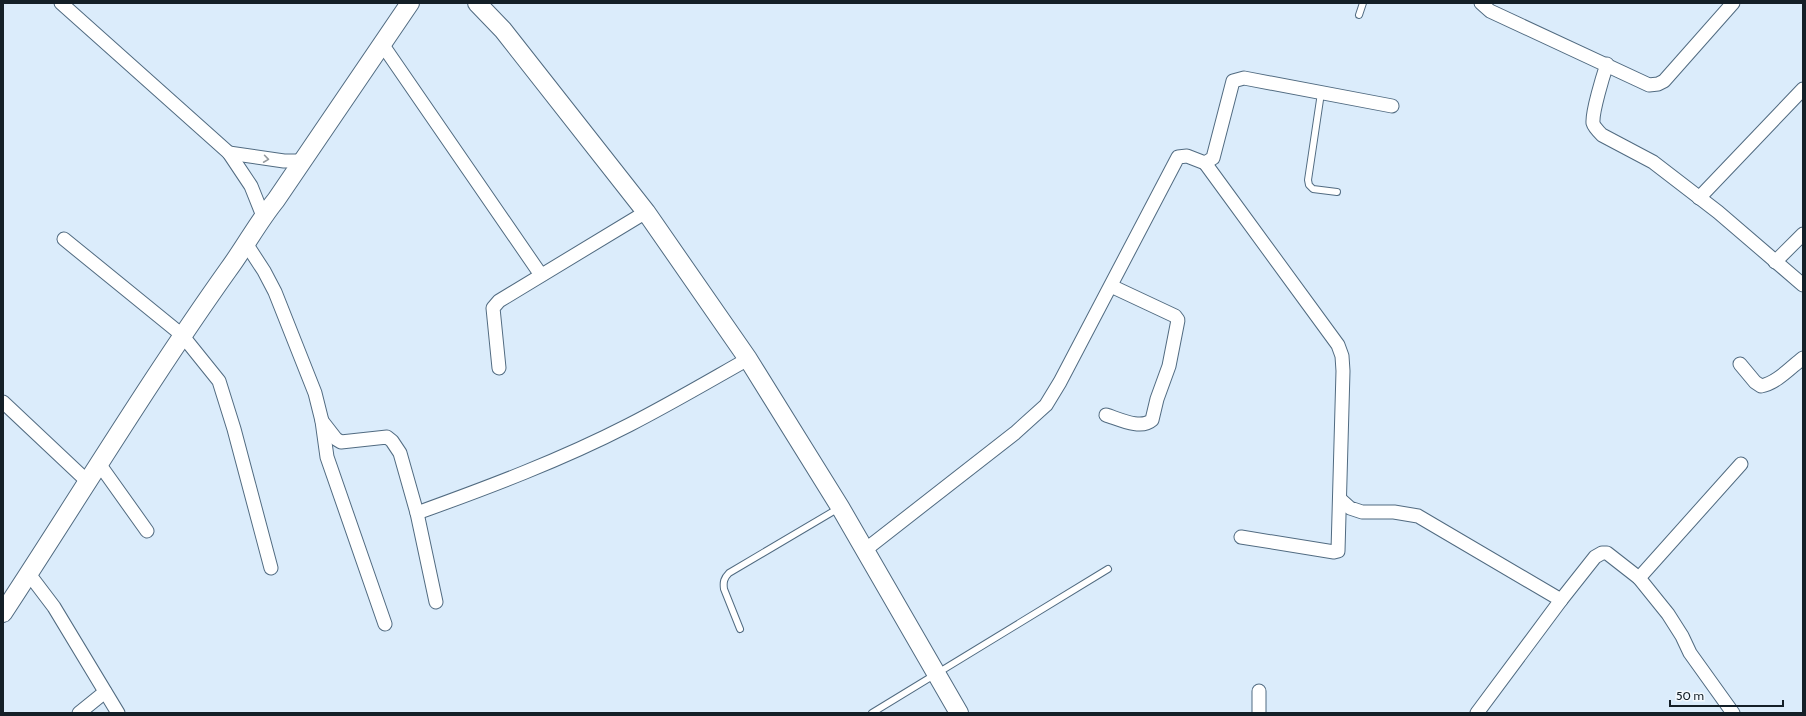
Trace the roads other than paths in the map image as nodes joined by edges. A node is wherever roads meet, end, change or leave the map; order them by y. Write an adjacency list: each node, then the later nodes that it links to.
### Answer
1 (61, 3): 13 (street)
2 (410, 3): 8 (main road)
3 (477, 3): 18 (main road)
4 (1363, 3): 7 (lane)
5 (1481, 3): 9 (street)
6 (1733, 3): 9 (street)
7 (1359, 15)
8 (382, 44): 14 (main road); 24 (street)
9 (1607, 64): 17 (street)
10 (1803, 89): 17 (street)
11 (1321, 93): 12 (street); 15 (street); 16 (lane)
12 (1392, 106)
13 (229, 153): 14 (street, one-way to 14); 19 (street)
14 (303, 161): 19 (main road)
15 (1205, 163): 26 (street); 38 (street)
16 (1337, 192)
17 (1699, 198): 23 (street)
18 (646, 212): 24 (street); 29 (main road)
19 (263, 216): 22 (main road)
20 (1803, 234): 23 (street)
21 (64, 239): 27 (street)
22 (247, 245): 27 (main road); 34 (street)
23 (1775, 262): 25 (street)
24 (541, 275): 31 (street)
25 (1803, 285)
26 (1110, 286): 33 (street); 43 (street)
27 (182, 335): 36 (main road); 44 (street)
28 (1803, 358): 30 (street)
29 (748, 359): 39 (main road); 40 (street)
30 (1740, 364)
31 (499, 368)
32 (3, 402): 37 (street)
33 (1106, 415)
34 (322, 421): 40 (street); 51 (street)
35 (1741, 464): 47 (street)
36 (100, 465): 37 (main road); 41 (street)
37 (88, 482): 46 (main road)
38 (1340, 499): 42 (street); 48 (street)
39 (840, 507): 43 (main road); 52 (lane)
40 (417, 513): 49 (street)
41 (147, 531)
42 (1241, 537)
43 (865, 550): 53 (main road)
44 (271, 568)
45 (1108, 569): 53 (lane)
46 (29, 574): 50 (main road); 55 (street)
47 (1639, 578): 48 (street); 62 (street)
48 (1561, 600): 61 (street)
49 (436, 602)
50 (3, 614)
51 (385, 624)
52 (740, 629)
53 (937, 675): 58 (lane); 59 (main road)
54 (1259, 691): 60 (street)
55 (105, 692): 56 (street); 57 (street)
56 (79, 713)
57 (118, 713)
58 (872, 713)
59 (959, 713)
60 (1259, 713)
61 (1477, 713)
62 (1733, 713)

